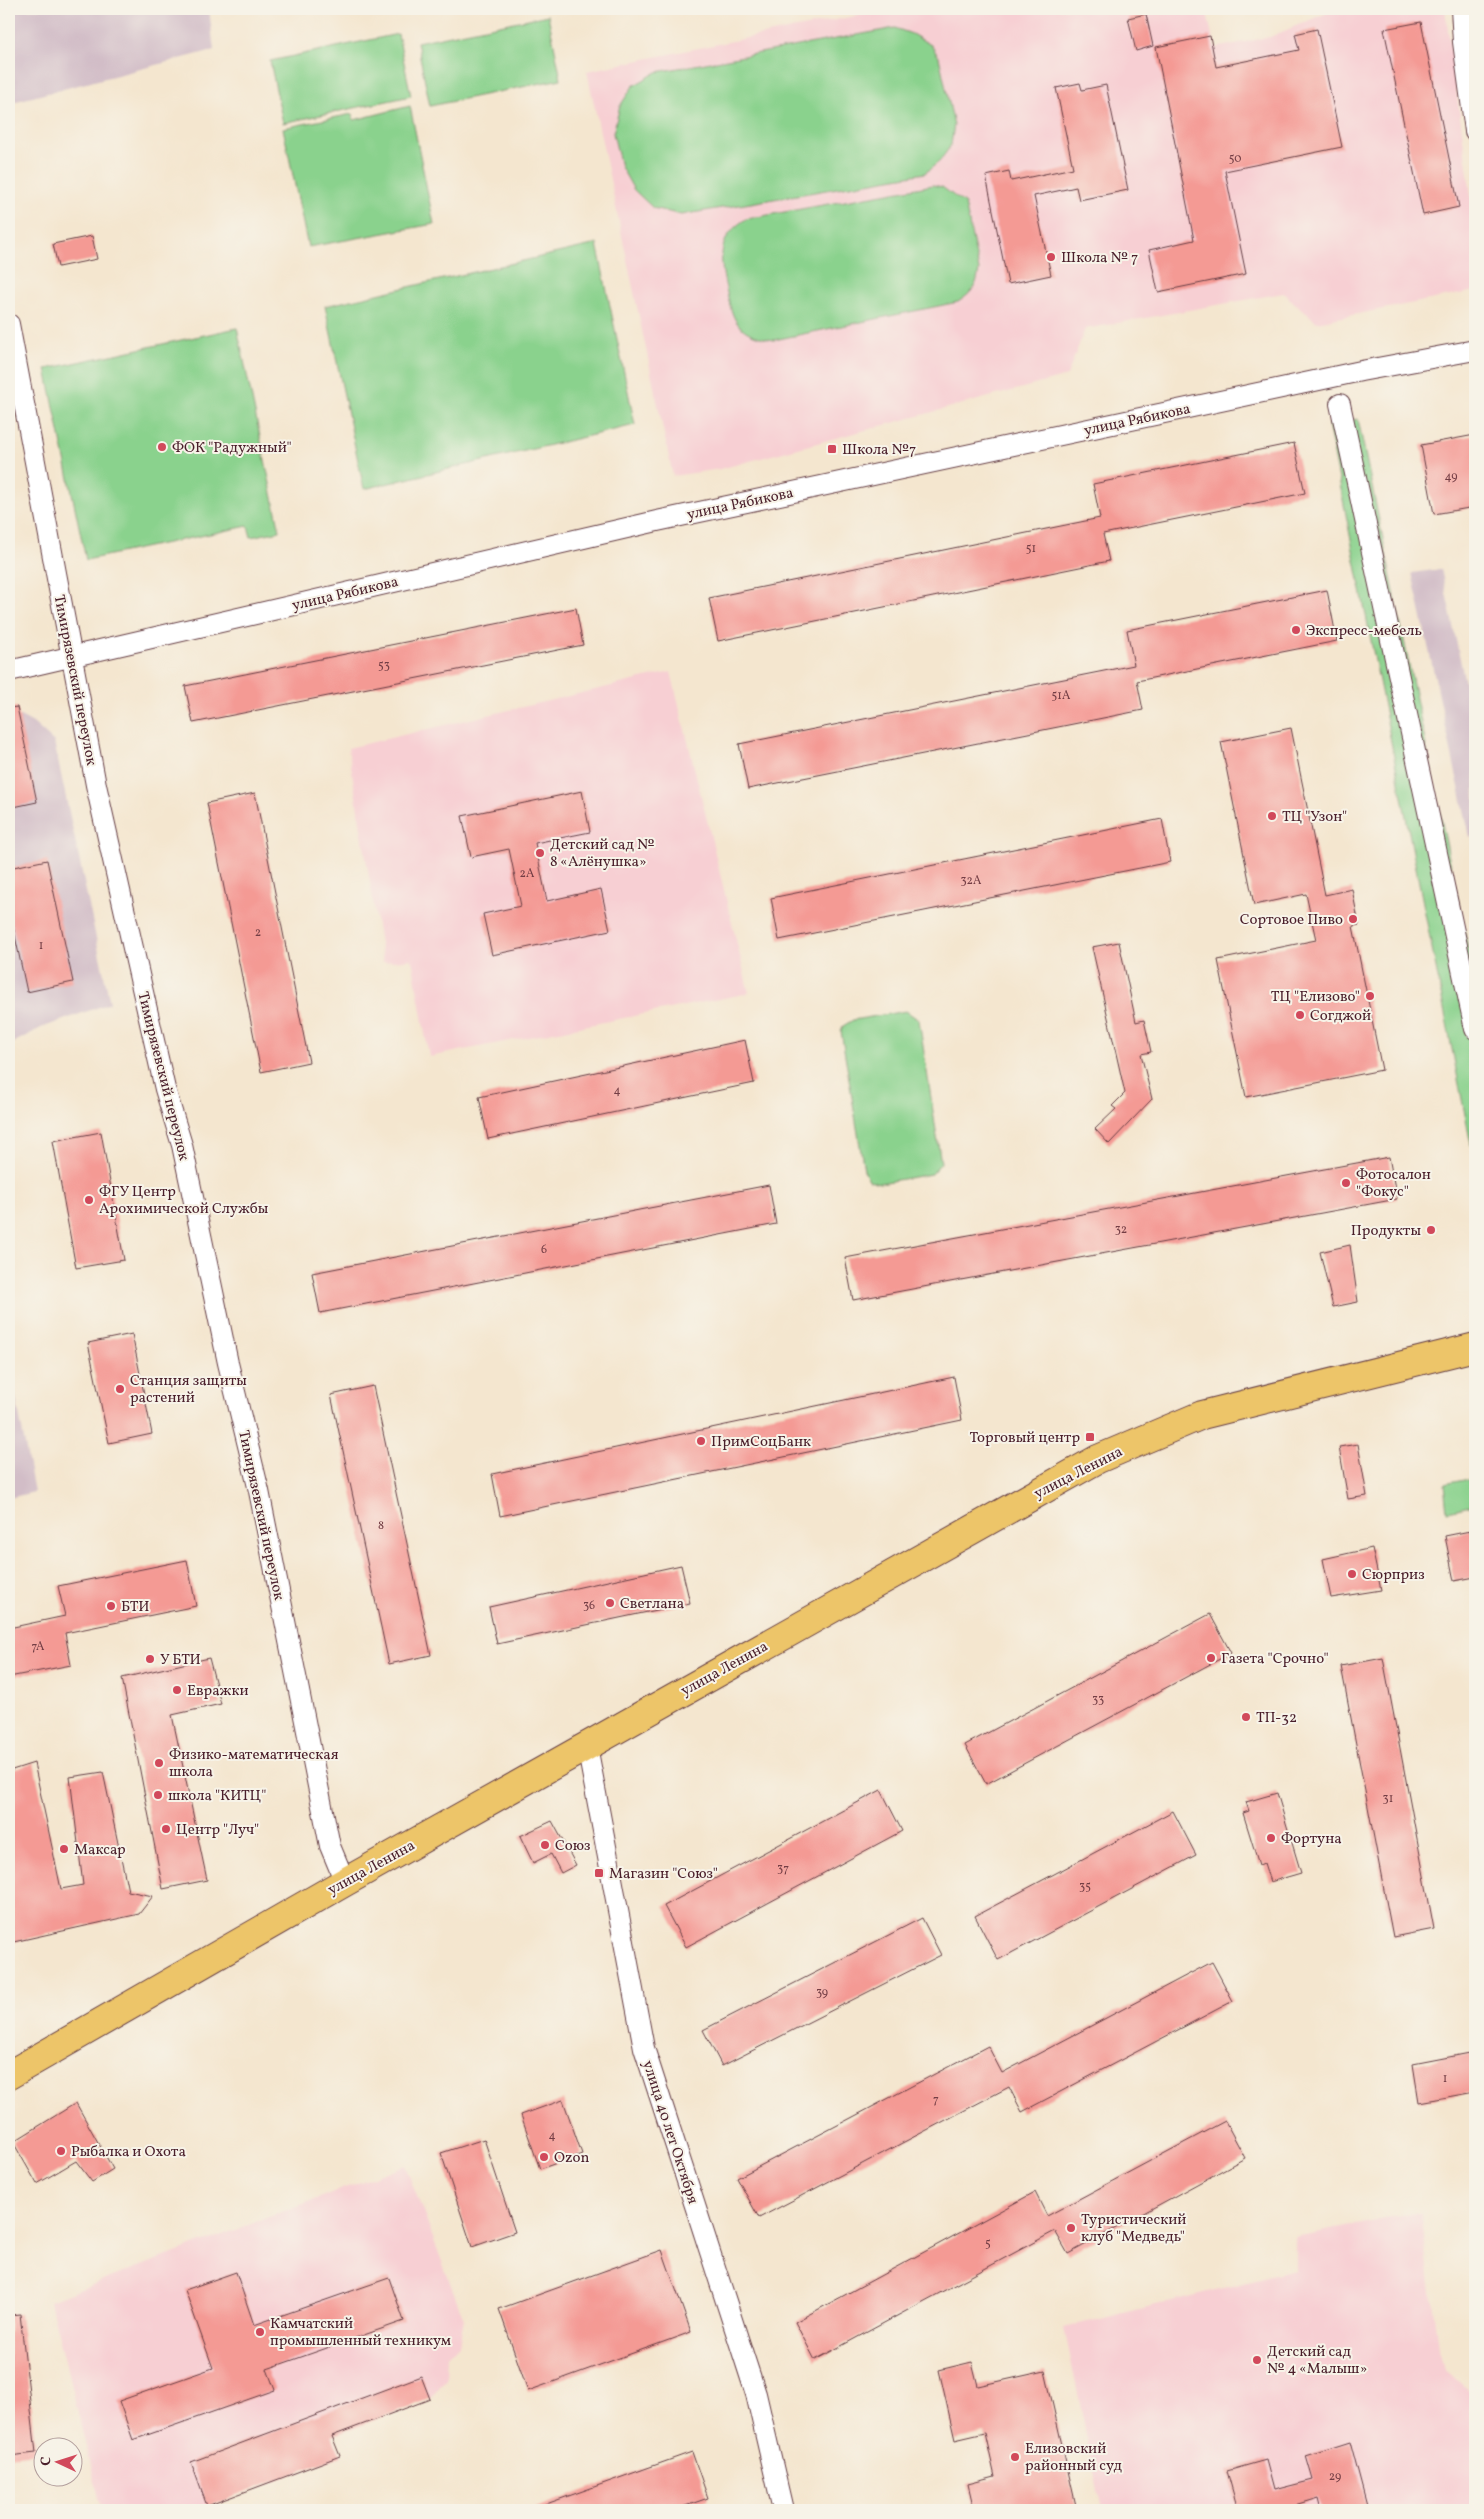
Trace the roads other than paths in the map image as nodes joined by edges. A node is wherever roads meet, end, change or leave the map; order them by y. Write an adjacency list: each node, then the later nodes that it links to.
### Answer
1 (1461, 9): 2 (street)
2 (1475, 131)
3 (9, 324): 6 (street, Тимирязевский переулок)
4 (1475, 350): 6 (street, улица Рябикова)
5 (1340, 404): 8 (street)
6 (72, 656): 7 (street, улица Рябикова); 11 (street, Тимирязевский переулок)
7 (9, 671)
8 (1475, 1029)
9 (1475, 1347): 10 (main road, улица Ленина)
10 (586, 1746): 11 (main road, улица Ленина); 13 (street, улица 40 лет Октября)
11 (345, 1882): 12 (main road, улица Ленина)
12 (9, 2075)
13 (783, 2510)

